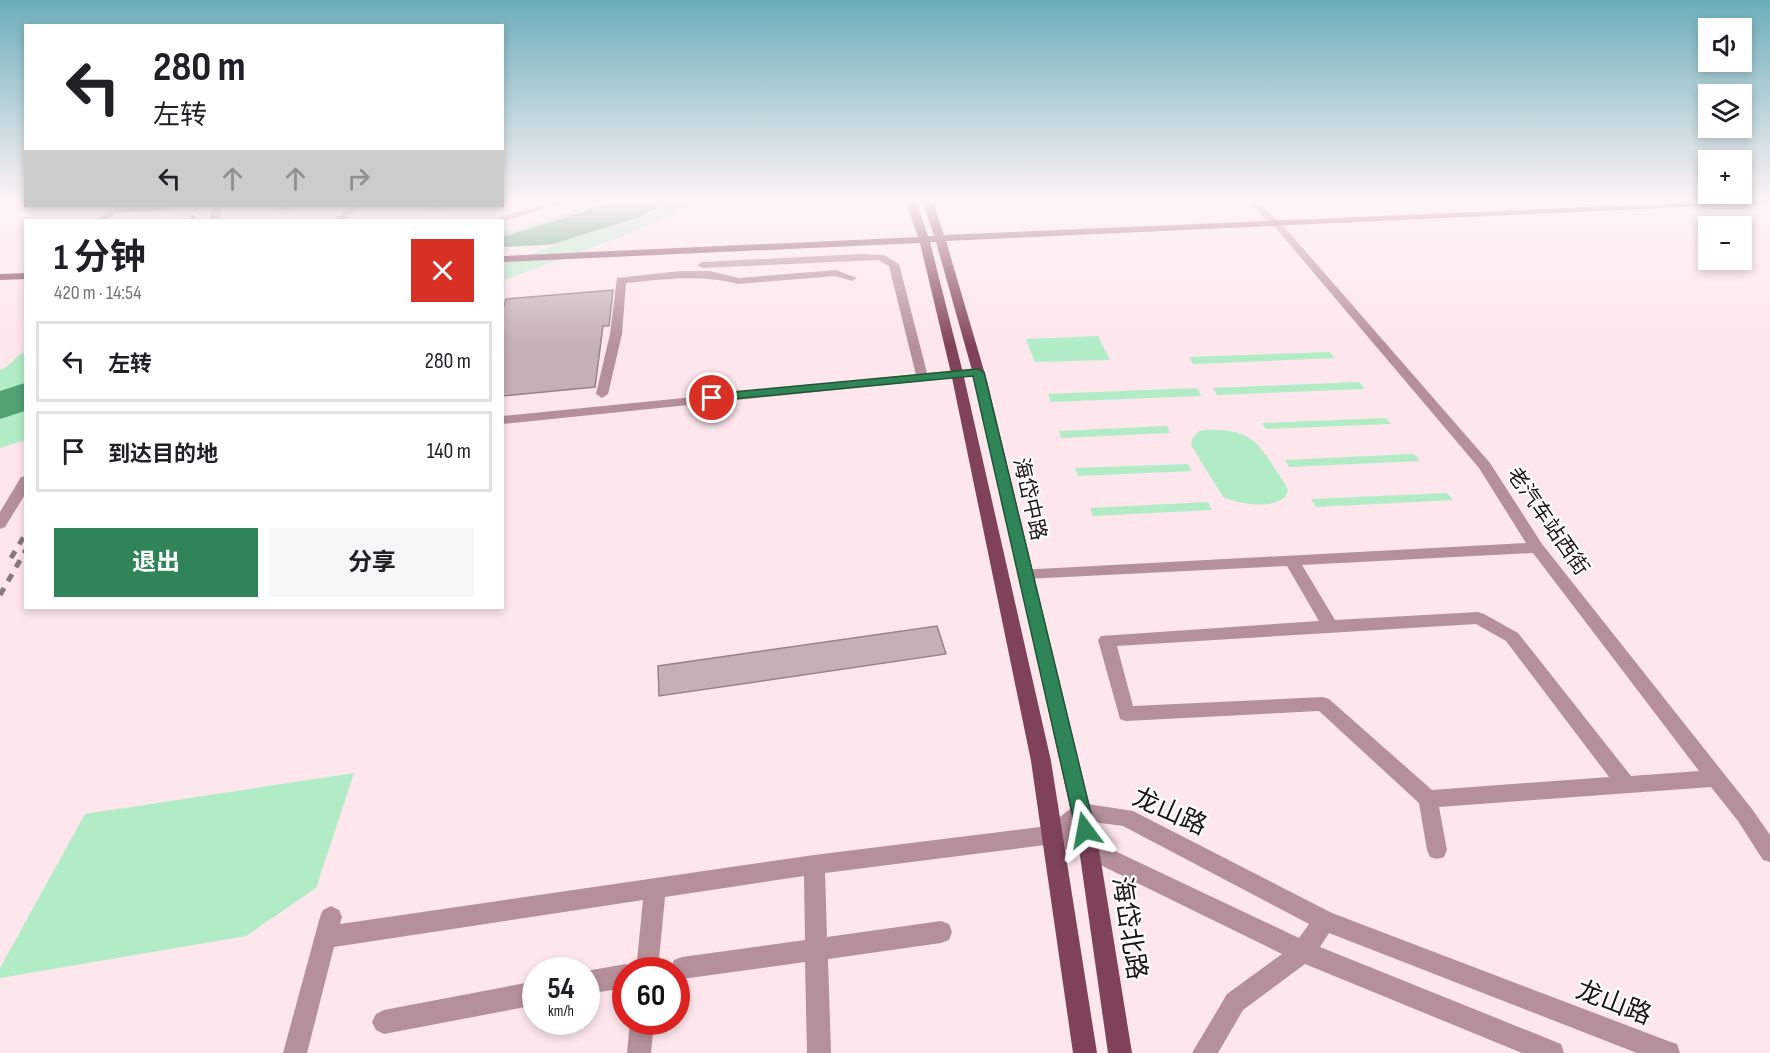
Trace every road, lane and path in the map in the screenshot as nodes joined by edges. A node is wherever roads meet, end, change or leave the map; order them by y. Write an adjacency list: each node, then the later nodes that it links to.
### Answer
1 (691, 248): 7 (main road)
2 (694, 248): 8 (main road)
3 (696, 248): 9 (street)
4 (926, 248): 16 (main road)
5 (943, 248): 15 (main road, 海岱中路)
6 (1298, 248): 22 (street, 老汽车站西街)
7 (504, 253)
8 (504, 259)
9 (702, 269): 12 (street); 17 (street); 18 (street)
10 (24, 276): 11 (main road)
11 (0, 277)
12 (852, 278)
13 (24, 282): 14 (main road)
14 (0, 283)
15 (978, 372): 16 (street); 24 (main road, 海岱中路)
16 (957, 373): 17 (street); 30 (main road)
17 (922, 376): 19 (street)
18 (603, 394)
19 (504, 420)
20 (24, 483): 21 (street)
21 (0, 524)
22 (1537, 548): 23 (street); 26 (street, 老汽车站西街)
23 (1292, 561): 24 (street); 25 (street)
24 (1025, 574): 29 (main road, 海岱中路)
25 (1330, 626): 27 (street); 28 (street)
26 (1716, 778): 27 (street); 33 (street, 老汽车站西街)
27 (1626, 784): 28 (street)
28 (1428, 799): 32 (street)
29 (1081, 812): 30 (street); 31 (main road, 海岱北路); 36 (street, 龙山路)
30 (1053, 835): 31 (street); 34 (street); 47 (main road)
31 (1089, 849): 38 (street); 48 (main road, 海岱北路)
32 (1437, 850)
33 (1770, 853)
34 (814, 865): 35 (street); 46 (street)
35 (655, 889): 39 (street); 44 (street)
36 (1325, 921): 38 (street); 51 (street, 龙山路)
37 (941, 932): 40 (street)
38 (1303, 952): 49 (street); 50 (street)
39 (648, 957)
40 (690, 967)
41 (522, 996): 42 (street)
42 (384, 1022)
43 (641, 1035): 45 (street)
44 (295, 1053)
45 (639, 1053)
46 (819, 1053)
47 (1085, 1053)
48 (1120, 1053)
49 (1204, 1053)
50 (1552, 1053)
51 (1668, 1053)

